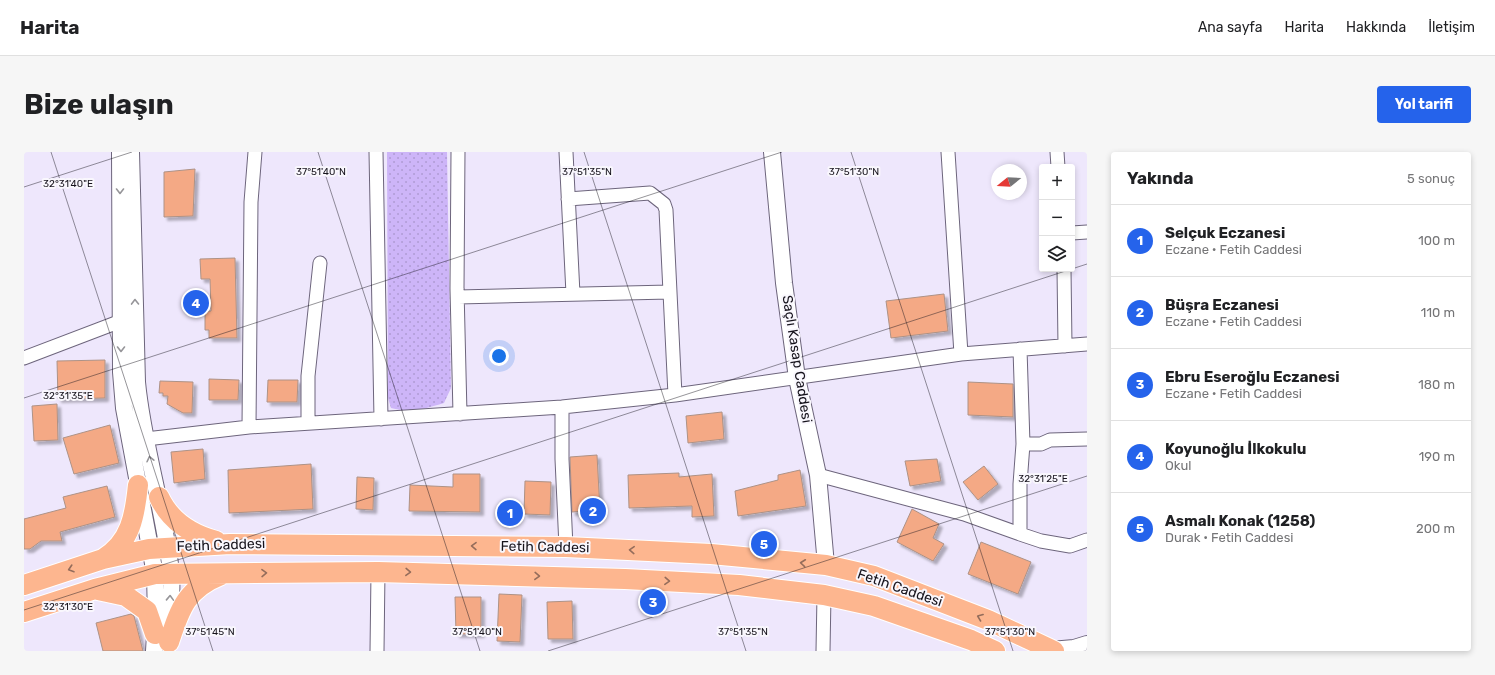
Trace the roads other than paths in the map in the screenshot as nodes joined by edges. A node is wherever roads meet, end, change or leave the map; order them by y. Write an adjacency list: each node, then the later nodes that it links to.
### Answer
1 (120, 152): 19 (street, one-way to 19)
2 (131, 152): 32 (street, one-way to 2)
3 (255, 152): 31 (street)
4 (376, 152): 29 (street)
5 (458, 152): 18 (street)
6 (566, 152): 11 (street)
7 (772, 152): 25 (street, Saçlı Kasap Caddesi)
8 (948, 152): 23 (street)
9 (1057, 152): 10 (street)
10 (1058, 164)
11 (568, 199): 16 (street); 17 (street)
12 (1087, 232): 13 (street)
13 (1075, 233)
14 (320, 263): 30 (street)
15 (1064, 272): 21 (street)
16 (669, 292): 17 (street); 26 (street)
17 (573, 294): 18 (street)
18 (458, 298): 28 (street)
19 (121, 321): 24 (street); 36 (street, one-way to 36)
20 (1087, 344): 21 (street)
21 (1065, 346): 22 (street)
22 (1020, 349): 23 (street); 34 (street)
23 (961, 354): 25 (street)
24 (24, 358)
25 (797, 378): 26 (street); 35 (street, Saçlı Kasap Caddesi)
26 (675, 395): 27 (street)
27 (562, 407): 28 (street); 41 (street)
28 (460, 414): 29 (street)
29 (382, 419): 30 (street)
30 (308, 423): 31 (street)
31 (249, 427): 32 (street)
32 (146, 439): 37 (street, one-way to 32)
33 (1087, 439): 34 (street)
34 (1023, 444): 38 (street)
35 (818, 475): 38 (street); 44 (street, Saçlı Kasap Caddesi)
36 (138, 485): 42 (street); 43 (main road)
37 (158, 497): 40 (main road); 42 (street)
38 (1020, 534): 39 (street)
39 (1086, 539)
40 (230, 544): 41 (main road, Fetih Caddesi, one-way to 40); 42 (main road, Fetih Caddesi)
41 (566, 547): 44 (main road, Fetih Caddesi, one-way to 41)
42 (158, 548): 43 (main road, Fetih Caddesi); 47 (street)
43 (103, 559): 48 (main road, Fetih Caddesi, one-way to 48)
44 (826, 565): 54 (main road, Fetih Caddesi, one-way to 44)
45 (378, 572): 46 (main road, Fetih Caddesi, one-way to 45); 50 (main road, Fetih Caddesi, one-way to 50); 55 (street)
46 (235, 573): 47 (main road, Fetih Caddesi); 53 (main road, one-way to 46)
47 (163, 574): 49 (main road, Fetih Caddesi); 53 (street)
48 (24, 585)
49 (94, 589): 51 (main road, Fetih Caddesi); 53 (main road)
50 (824, 595): 56 (street); 57 (main road, Fetih Caddesi)
51 (24, 612)
52 (1087, 644): 54 (street)
53 (161, 645)
54 (1052, 650)
55 (377, 651)
56 (823, 651)
57 (995, 651)

